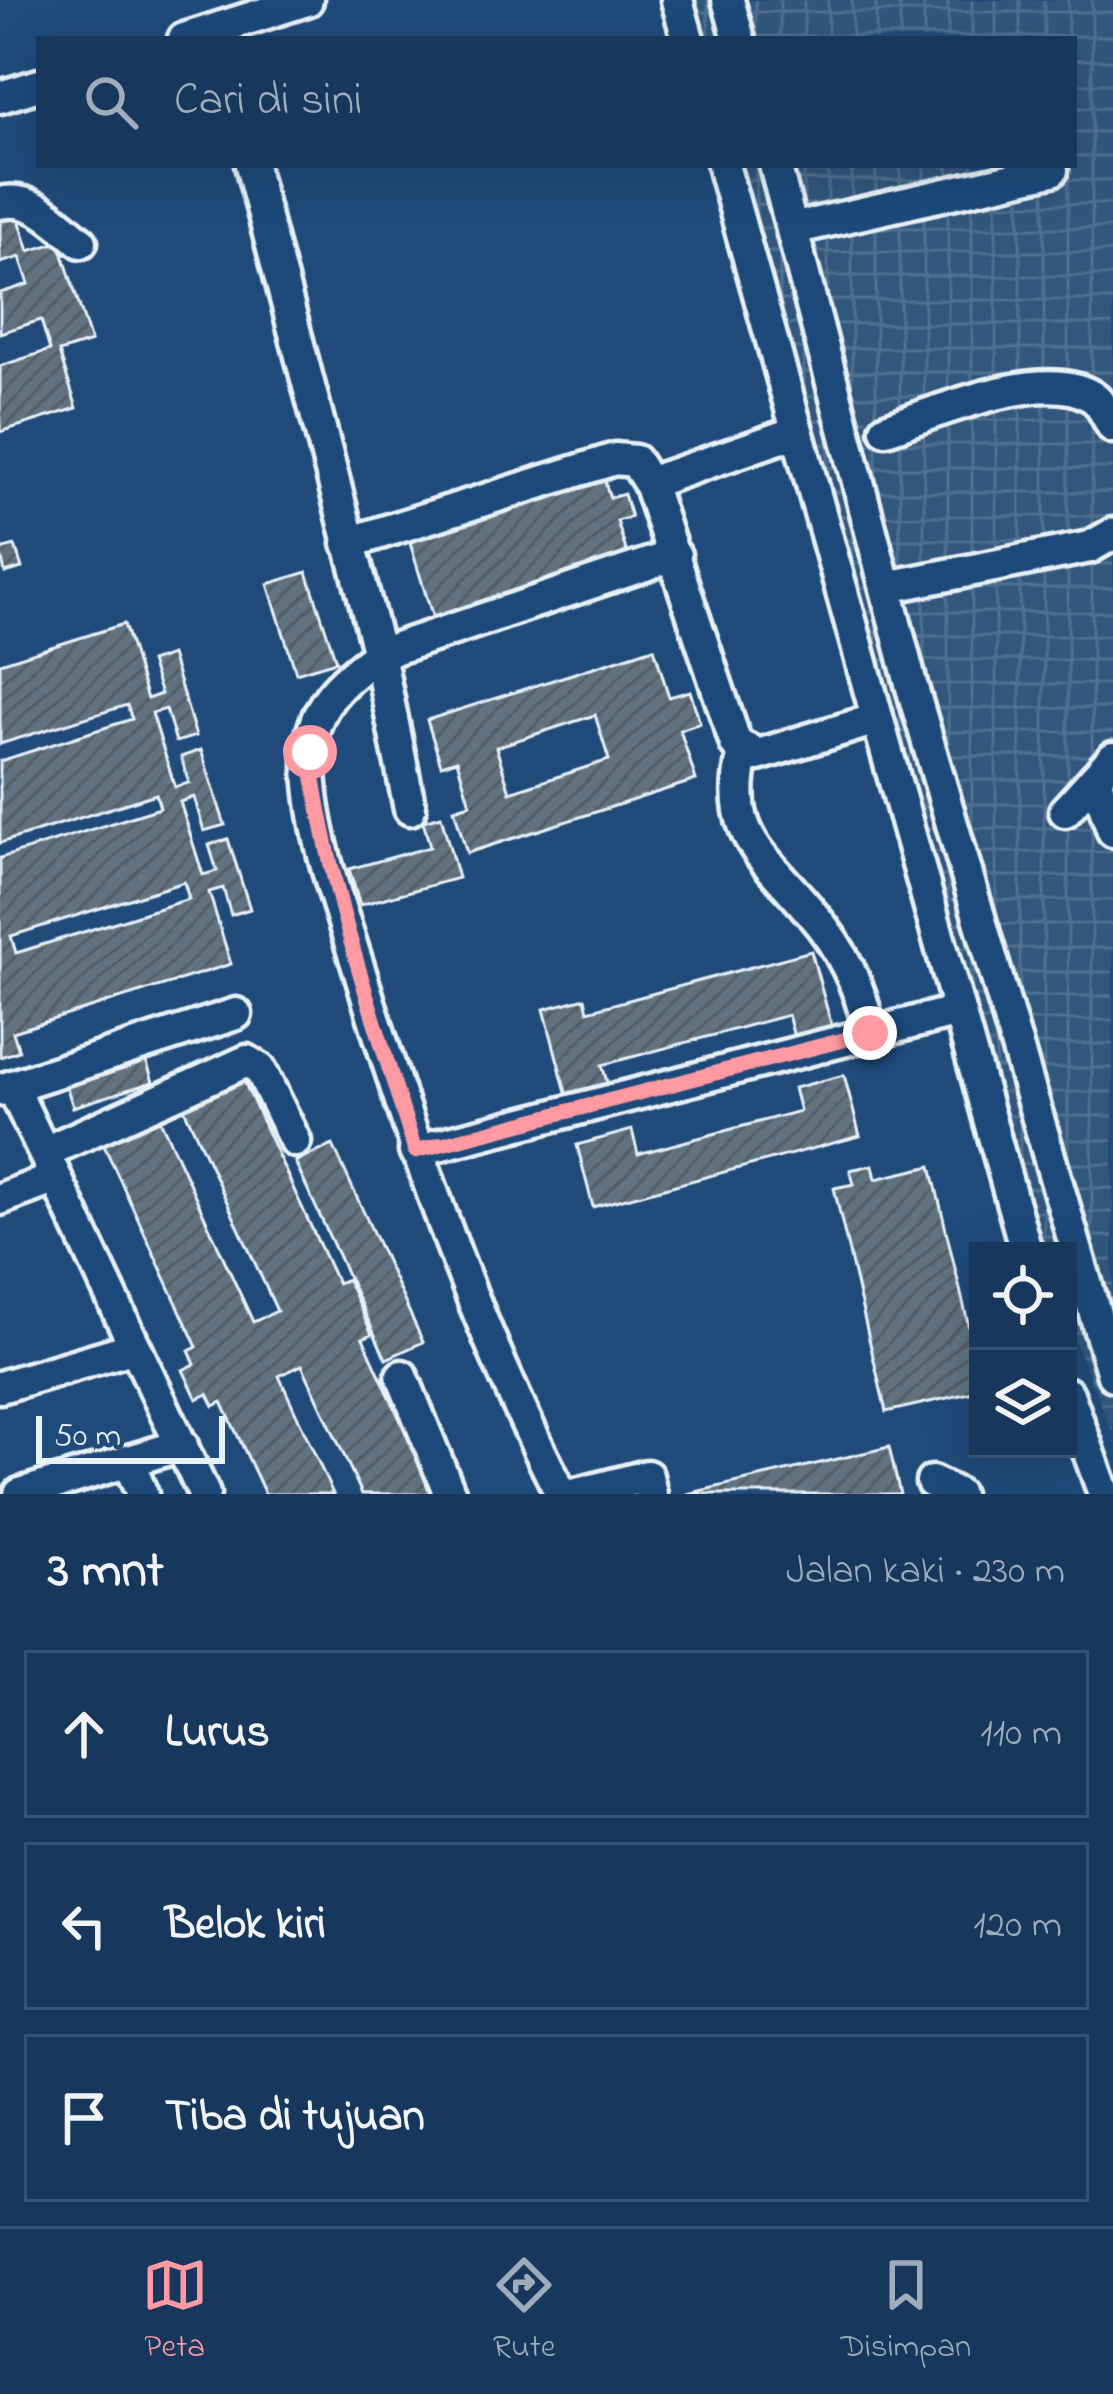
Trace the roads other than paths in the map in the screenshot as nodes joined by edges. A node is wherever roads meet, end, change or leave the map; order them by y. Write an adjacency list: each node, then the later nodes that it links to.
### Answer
1 (308, 0): 4 (lane)
2 (677, 0): 5 (lane)
3 (728, 0): 6 (lane)
4 (218, 34)
5 (687, 36)
6 (738, 36)
7 (36, 86): 8 (lane)
8 (0, 98)
9 (251, 168): 21 (lane)
10 (724, 168): 18 (lane)
11 (776, 168): 14 (lane)
12 (1052, 170): 14 (lane)
13 (0, 203): 15 (lane)
14 (793, 229): 23 (lane)
15 (81, 242)
16 (1113, 427): 17 (lane)
17 (886, 429)
18 (796, 433): 19 (lane); 25 (lane)
19 (649, 483): 21 (lane); 22 (lane)
20 (1113, 534): 23 (lane)
21 (348, 543): 24 (lane)
22 (675, 555): 24 (lane); 26 (lane)
23 (887, 587): 41 (lane)
24 (379, 654): 28 (lane); 36 (lane)
25 (877, 719): 26 (lane); 31 (lane)
26 (744, 752): 33 (lane)
27 (1104, 768): 29 (lane); 30 (lane)
28 (410, 809)
29 (1065, 811)
30 (1113, 831)
31 (958, 1011): 33 (lane); 39 (lane)
32 (236, 1014): 34 (lane)
33 (870, 1033): 36 (lane)
34 (6, 1088): 37 (lane)
35 (295, 1142): 37 (lane)
36 (415, 1151): 51 (lane)
37 (51, 1165): 38 (lane); 40 (lane)
38 (0, 1198)
39 (1023, 1242)
40 (135, 1347): 43 (lane); 45 (lane)
41 (1113, 1375)
42 (402, 1376): 50 (lane)
43 (0, 1387)
44 (1077, 1418): 54 (lane)
45 (182, 1445): 46 (lane); 49 (lane)
46 (128, 1461): 47 (lane); 48 (lane)
47 (20, 1494)
48 (142, 1494)
49 (205, 1494)
50 (450, 1494)
51 (561, 1494)
52 (577, 1494): 53 (lane)
53 (651, 1494)
54 (1105, 1494)

